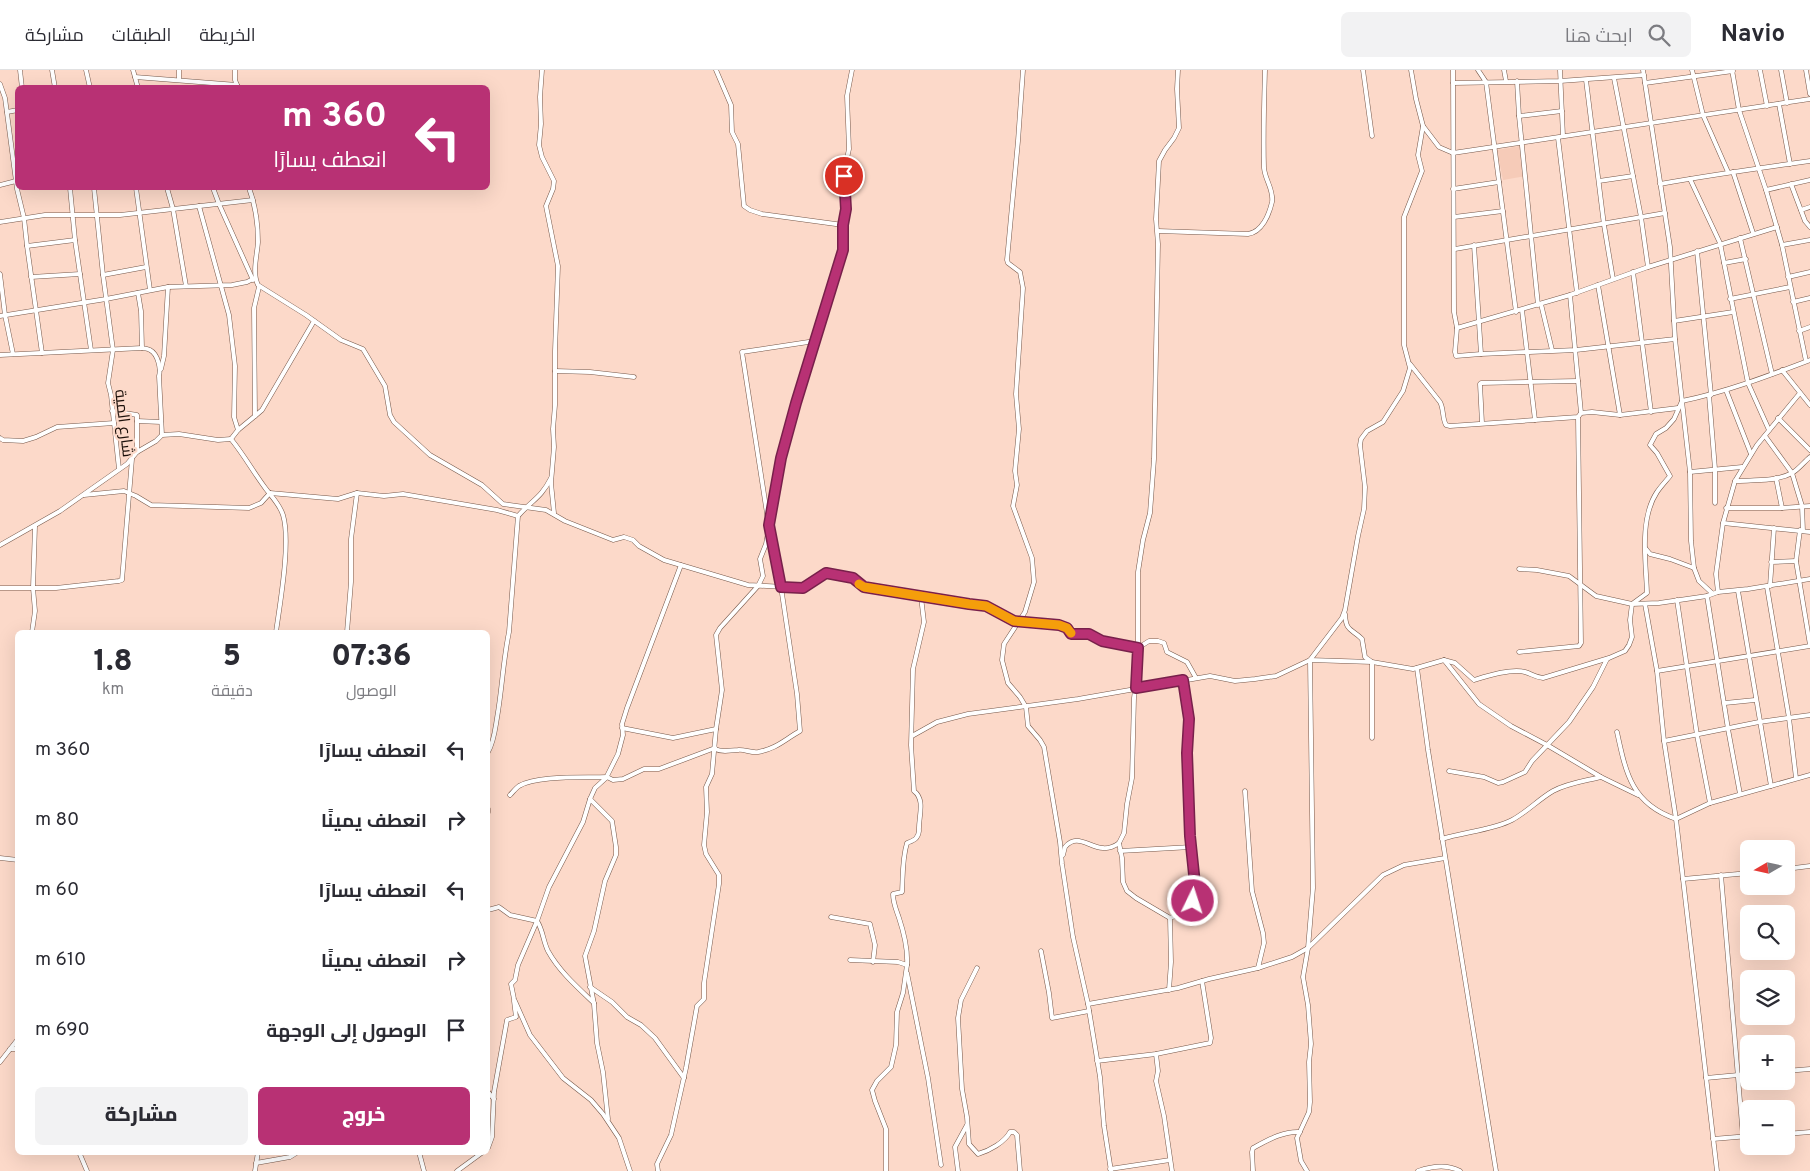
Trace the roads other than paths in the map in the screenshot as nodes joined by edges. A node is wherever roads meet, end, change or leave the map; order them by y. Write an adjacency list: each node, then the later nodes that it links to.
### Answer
1 (20, 70): 41 (street)
2 (52, 70): 42 (street)
3 (86, 70): 43 (street)
4 (133, 70): 27 (street)
5 (156, 70): 28 (street)
6 (179, 70): 31 (street)
7 (236, 70): 47 (street)
8 (542, 70): 189 (street)
9 (716, 70): 110 (street)
10 (852, 70): 110 (street)
11 (1023, 70): 276 (street)
12 (1178, 70): 115 (street)
13 (1265, 70): 115 (street)
14 (1362, 70): 64 (street)
15 (1411, 70): 61 (street)
16 (1453, 70): 38 (street)
17 (1478, 70): 37 (street)
18 (1504, 70): 33 (street)
19 (1560, 70): 35 (street)
20 (1692, 70): 30 (street)
21 (1760, 70): 22 (street); 53 (street)
22 (1766, 70)
23 (1781, 70): 51 (street)
24 (1806, 70): 48 (street)
25 (1732, 71): 30 (street); 54 (street)
26 (1643, 72): 29 (street); 39 (street)
27 (135, 76): 28 (street); 44 (street)
28 (156, 77): 31 (street)
29 (1614, 78): 32 (street); 62 (street)
30 (1694, 78): 39 (street); 58 (street)
31 (178, 79): 36 (street)
32 (1586, 80): 35 (street); 63 (street)
33 (1506, 81): 34 (street); 37 (street)
34 (1517, 81): 35 (street); 59 (street)
35 (1560, 81): 56 (street)
36 (209, 82): 45 (street); 46 (street)
37 (1486, 82): 38 (street); 70 (street)
38 (1452, 83): 71 (street)
39 (1645, 83): 60 (street)
40 (0, 84): 49 (street)
41 (22, 85)
42 (55, 85)
43 (89, 85)
44 (137, 85)
45 (208, 85)
46 (230, 85)
47 (237, 85)
48 (1810, 94)
49 (2, 98): 57 (street)
50 (1810, 99): 51 (street)
51 (1787, 103): 52 (street)
52 (1779, 104): 53 (street); 73 (street)
53 (1766, 106): 54 (street)
54 (1739, 110): 58 (street); 74 (street)
55 (15, 111): 57 (street)
56 (1562, 111): 59 (street); 65 (street)
57 (7, 112): 69 (street)
58 (1703, 115): 60 (street); 76 (street)
59 (1519, 116): 67 (street)
60 (1651, 124): 62 (street); 83 (street)
61 (1423, 126): 71 (street); 186 (street)
62 (1622, 127): 63 (street); 77 (street)
63 (1593, 132): 65 (street); 81 (street)
64 (1372, 136)
65 (1563, 136): 66 (street)
66 (1558, 138): 67 (street); 114 (street)
67 (1522, 143): 70 (street); 117 (street)
68 (15, 144): 69 (street)
69 (12, 145): 75 (street)
70 (1493, 146): 71 (street); 82 (street)
71 (1453, 153): 86 (street)
72 (1810, 160): 73 (street)
73 (1790, 164): 74 (street)
74 (1759, 169): 76 (street); 94 (street)
75 (15, 172)
76 (1730, 172): 78 (street); 116 (street)
77 (1633, 176): 81 (street); 107 (street)
78 (1690, 179): 83 (street); 122 (street)
79 (1810, 180): 84 (street)
80 (15, 181): 85 (street)
81 (1599, 181): 111 (street)
82 (1499, 182): 86 (street); 101 (street)
83 (1660, 184): 103 (street)
84 (1791, 184): 94 (street); 100 (street)
85 (0, 185)
86 (1453, 189): 106 (street)
87 (17, 190): 108 (street)
88 (70, 190): 104 (street)
89 (94, 190): 105 (street, شارع المية)
90 (136, 190): 102 (street)
91 (168, 190): 99 (street)
92 (214, 190): 96 (street)
93 (250, 190): 95 (street)
94 (1766, 190): 112 (street)
95 (253, 200): 96 (street); 140 (street)
96 (219, 204): 97 (street); 140 (street)
97 (199, 206): 99 (street); 144 (street)
98 (1810, 207): 100 (street)
99 (173, 209): 102 (street); 143 (street)
100 (1801, 210): 113 (street)
101 (1503, 211): 106 (street); 120 (street)
102 (138, 212): 105 (street); 131 (street)
103 (1665, 213): 107 (street); 128 (street)
104 (74, 215): 105 (street); 108 (street); 119 (street)
105 (98, 215): 137 (street, شارع المية)
106 (1454, 217): 126 (street)
107 (1641, 217): 111 (street); 132 (street)
108 (24, 218): 109 (street); 125 (street)
109 (0, 222)
110 (843, 225): 172 (street)
111 (1604, 225): 114 (street); 141 (street)
112 (1777, 227): 116 (street); 124 (street)
113 (1810, 227)
114 (1569, 230): 117 (street); 149 (street)
115 (1158, 232): 281 (street)
116 (1753, 233): 118 (street)
117 (1532, 236): 120 (street); 158 (street)
118 (1740, 238): 122 (street); 129 (street)
119 (75, 240): 125 (street); 136 (street)
120 (1507, 240): 123 (street); 161 (street)
121 (1810, 240): 124 (street)
122 (1720, 243): 127 (street); 130 (street)
123 (1474, 245): 126 (street); 167 (street)
124 (1782, 245): 139 (street)
125 (27, 246): 138 (street)
126 (1455, 249): 169 (street)
127 (1697, 251): 128 (street); 164 (street)
128 (1671, 259): 132 (street); 166 (street)
129 (1746, 259): 130 (street); 152 (street)
130 (1724, 263): 155 (street)
131 (146, 267): 137 (street); 148 (street)
132 (1648, 267): 133 (street)
133 (1632, 272): 141 (street); 173 (street)
134 (1810, 272): 139 (street)
135 (0, 274): 163 (street)
136 (80, 274): 138 (street); 156 (street)
137 (103, 275): 154 (street, شارع المية)
138 (31, 277): 159 (street)
139 (1788, 277): 147 (street)
140 (254, 279): 144 (street); 146 (street)
141 (1613, 279): 142 (street)
142 (1598, 285): 149 (street); 174 (street)
143 (186, 286): 144 (street); 145 (street)
144 (220, 286): 213 (street)
145 (168, 287): 148 (street); 187 (street)
146 (259, 287): 165 (street); 205 (street)
147 (1790, 287): 152 (street); 157 (street)
148 (150, 290): 150 (street)
149 (1578, 292): 151 (street)
150 (138, 293): 154 (street); 175 (street)
151 (1570, 295): 158 (street); 179 (street)
152 (1754, 295): 155 (street); 190 (street)
153 (1810, 298): 157 (street)
154 (106, 299): 156 (street); 177 (street, شارع المية)
155 (1730, 299): 162 (street)
156 (84, 302): 159 (street); 176 (street)
157 (1793, 302): 170 (street)
158 (1540, 304): 160 (street); 178 (street)
159 (36, 310): 163 (street); 181 (street)
160 (1522, 310): 161 (street); 180 (street)
161 (1516, 312): 167 (street)
162 (1733, 312): 164 (street); 194 (street)
163 (2, 315): 182 (street)
164 (1702, 316): 166 (street); 197 (street)
165 (314, 321): 205 (street); 239 (street)
166 (1674, 321): 171 (street)
167 (1479, 322): 169 (street); 183 (street)
168 (1810, 327): 170 (street)
169 (1457, 328): 183 (street)
170 (1799, 331): 185 (street)
171 (1675, 338): 173 (street); 198 (street)
172 (815, 341): 245 (street); 245 (street)
173 (1642, 343): 174 (street); 203 (street)
174 (1608, 347): 179 (street); 204 (street)
175 (142, 348): 177 (street); 187 (street)
176 (91, 350): 177 (street); 181 (street)
177 (113, 350): 201 (street, شارع المية)
178 (1552, 350): 179 (street); 180 (street)
179 (1576, 350): 193 (street)
180 (1527, 351): 183 (street); 192 (street)
181 (42, 353): 182 (street)
182 (13, 354): 184 (street)
183 (1481, 354)
184 (0, 355)
185 (1808, 360): 188 (street)
186 (1408, 362): 211 (street); 275 (street)
187 (161, 369): 210 (street)
188 (1782, 370): 190 (street); 196 (street)
189 (555, 371): 191 (street); 229 (street)
190 (1772, 374): 194 (street)
191 (634, 377)
192 (1530, 381): 193 (street); 208 (street); 211 (street)
193 (1578, 381): 202 (street)
194 (1748, 383): 195 (street); 214 (street)
195 (1726, 390): 197 (street); 221 (street)
196 (1800, 393): 199 (street); 207 (street)
197 (1710, 395): 198 (street); 226 (street)
198 (1682, 401): 200 (street); 227 (street)
199 (1810, 404)
200 (1678, 408): 203 (street); 251 (street)
201 (112, 411): 209 (street); 212 (street, شارع المية)
202 (1581, 412): 204 (street); 206 (street)
203 (1651, 412): 204 (street)
204 (1620, 415)
205 (255, 416): 213 (street)
206 (1578, 417): 208 (street); 259 (street)
207 (1778, 418): 214 (street); 219 (street)
208 (1535, 420): 211 (street)
209 (137, 421): 210 (street); 220 (street)
210 (161, 422): 215 (street)
211 (1482, 422)
212 (114, 424): 217 (street); 225 (street, شارع المية)
213 (238, 430): 218 (street)
214 (1769, 430): 216 (street)
215 (162, 435): 218 (street); 220 (street)
216 (1765, 436): 221 (street); 228 (street)
217 (0, 438)
218 (231, 440): 233 (street)
219 (1810, 450)
220 (137, 452): 223 (street)
221 (1751, 454): 224 (street)
222 (1810, 457): 228 (street)
223 (132, 459): 225 (street); 232 (street)
224 (1742, 467): 226 (street); 231 (street)
225 (119, 469): 235 (street)
226 (1715, 469): 227 (street); 236 (street)
227 (1690, 472): 255 (street)
228 (1792, 473): 230 (street); 237 (street)
229 (552, 476): 239 (street); 242 (street)
230 (1776, 478): 231 (street); 241 (street)
231 (1735, 481): 240 (street)
232 (128, 492): 233 (street); 235 (street); 264 (street)
233 (270, 493): 234 (street); 278 (street)
234 (357, 493): 243 (street); 279 (street)
235 (83, 495): 246 (street)
236 (1714, 503)
237 (1802, 506): 238 (street); 241 (street); 248 (street)
238 (1810, 506)
239 (526, 507): 242 (street); 243 (street)
240 (1726, 508): 241 (street); 244 (street)
241 (1782, 508)
242 (554, 513): 254 (street)
243 (518, 516): 311 (street)
244 (1723, 523): 247 (street); 266 (street)
245 (769, 525): 260 (street); 262 (street)
246 (36, 526): 250 (street); 264 (street)
247 (1774, 528): 248 (street); 253 (street)
248 (1801, 531): 249 (street); 252 (street)
249 (1810, 532)
250 (0, 545)
251 (1645, 547): 255 (street); 271 (street)
252 (1796, 561): 253 (street); 258 (street)
253 (1771, 562): 261 (street)
254 (681, 565): 260 (street); 302 (street)
255 (1694, 568): 267 (street)
256 (1519, 569): 259 (street)
257 (1810, 579): 258 (street)
258 (1799, 581): 261 (street); 274 (street)
259 (1581, 583): 271 (street); 283 (street)
260 (758, 586): 262 (street); 303 (street)
261 (1769, 586): 265 (street); 282 (street)
262 (781, 587): 269 (street); 312 (street)
263 (0, 588): 264 (street)
264 (33, 588): 277 (street)
265 (1738, 591): 266 (street); 284 (street)
266 (1718, 592): 267 (street)
267 (1712, 593): 268 (street)
268 (1707, 596): 270 (street); 288 (street)
269 (921, 597): 276 (street); 307 (street)
270 (1677, 600): 272 (street); 290 (street)
271 (1632, 604): 272 (street); 285 (street)
272 (1645, 604): 292 (street)
273 (1810, 608): 274 (street)
274 (1804, 609): 280 (street)
275 (1345, 610): 286 (street); 289 (street)
276 (1018, 622): 281 (street); 298 (street)
277 (32, 630)
278 (276, 630)
279 (347, 630)
280 (1810, 646): 282 (street)
281 (1138, 648): 293 (street); 295 (street)
282 (1778, 650): 284 (street); 300 (street)
283 (1519, 652)
284 (1748, 655): 288 (street); 296 (street)
285 (1607, 659): 287 (street); 310 (street)
286 (1310, 660): 289 (street); 293 (street); 343 (street)
287 (1444, 660): 291 (street); 310 (street)
288 (1718, 661): 290 (street); 297 (street)
289 (1372, 662): 291 (street); 308 (street)
290 (1686, 666): 292 (street); 306 (street)
291 (1416, 668): 326 (street)
292 (1657, 671): 309 (street)
293 (1196, 678): 294 (street)
294 (1183, 680): 295 (street); 328 (street)
295 (1136, 688): 298 (street); 327 (street)
296 (1755, 700): 297 (street); 301 (street)
297 (1725, 703): 304 (street)
298 (1026, 707): 307 (street); 333 (street)
299 (1810, 715): 300 (street)
300 (1789, 718): 301 (street); 317 (street)
301 (1759, 722): 304 (street); 318 (street)
302 (622, 728): 303 (street); 315 (street)
303 (716, 729): 312 (street)
304 (1728, 729): 306 (street); 320 (street)
305 (1617, 732): 322 (street)
306 (1697, 735): 309 (street); 324 (street)
307 (912, 736): 347 (street)
308 (1372, 738)
309 (1664, 741): 325 (street)
310 (1547, 745): 313 (street); 316 (street)
311 (490, 748)
312 (715, 748): 315 (street); 366 (street)
313 (1449, 771)
314 (1810, 775): 317 (street)
315 (606, 777): 321 (street); 323 (street)
316 (1601, 777): 322 (street); 326 (street)
317 (1796, 778): 318 (street)
318 (1771, 786): 320 (street)
319 (1244, 791): 349 (street)
320 (1740, 794): 324 (street)
321 (510, 795)
322 (1638, 795): 325 (street)
323 (590, 799): 342 (street); 351 (street)
324 (1710, 803): 325 (street)
325 (1676, 819): 338 (street)
326 (1442, 839): 331 (street)
327 (1119, 843): 329 (street); 333 (street)
328 (1192, 847): 329 (street); 341 (street)
329 (1120, 851): 341 (street)
330 (0, 858): 332 (street)
331 (1445, 858): 343 (street); 402 (street)
332 (15, 860)
333 (1062, 864): 355 (street)
334 (1810, 866): 335 (street)
335 (1795, 868)
336 (1740, 873): 337 (street)
337 (1721, 875): 338 (street); 365 (street)
338 (1683, 879): 367 (street)
339 (490, 909): 342 (street)
340 (831, 918): 346 (street)
341 (1170, 918): 352 (street)
342 (537, 921): 353 (street); 354 (street)
343 (1308, 948): 349 (street); 373 (street)
344 (1041, 951): 356 (street)
345 (850, 960): 346 (street)
346 (873, 962): 347 (street)
347 (906, 967): 386 (street); 394 (street)
348 (977, 968): 372 (street)
349 (1258, 968): 350 (street)
350 (1202, 982): 352 (street); 360 (street)
351 (590, 987): 354 (street); 366 (street)
352 (1169, 990): 355 (street)
353 (514, 999): 369 (street); 371 (street)
354 (594, 1004): 371 (street)
355 (1088, 1004): 356 (street)
356 (1089, 1011): 361 (street)
357 (15, 1043): 358 (street)
358 (10, 1049): 359 (street); 362 (street)
359 (15, 1049)
360 (1156, 1054): 361 (street); 384 (street)
361 (1097, 1061): 387 (street)
362 (0, 1062)
363 (1810, 1069): 364 (street)
364 (1795, 1070)
365 (1738, 1075): 367 (street); 370 (street)
366 (684, 1078): 393 (street)
367 (1706, 1078): 377 (street)
368 (490, 1094): 369 (street)
369 (494, 1099): 378 (street)
370 (1740, 1100)
371 (608, 1122): 392 (street)
372 (967, 1125): 395 (street); 396 (street)
373 (1300, 1132): 398 (street); 399 (street)
374 (1810, 1132): 375 (street)
375 (1795, 1133)
376 (1740, 1137): 377 (street)
377 (1713, 1139): 403 (street)
378 (490, 1142)
379 (79, 1155): 388 (street)
380 (257, 1155): 385 (street)
381 (293, 1155): 385 (street)
382 (420, 1155): 390 (street)
383 (479, 1155): 391 (street)
384 (1170, 1160): 387 (street); 397 (street)
385 (256, 1163): 389 (street)
386 (941, 1165)
387 (1111, 1170)
388 (87, 1171)
389 (255, 1171)
390 (424, 1171)
391 (457, 1171)
392 (630, 1171)
393 (658, 1171)
394 (886, 1171)
395 (958, 1171)
396 (1020, 1171)
397 (1172, 1171)
398 (1253, 1171)
399 (1307, 1171)
400 (1418, 1171): 401 (street)
401 (1460, 1171)
402 (1496, 1171)
403 (1717, 1171)

